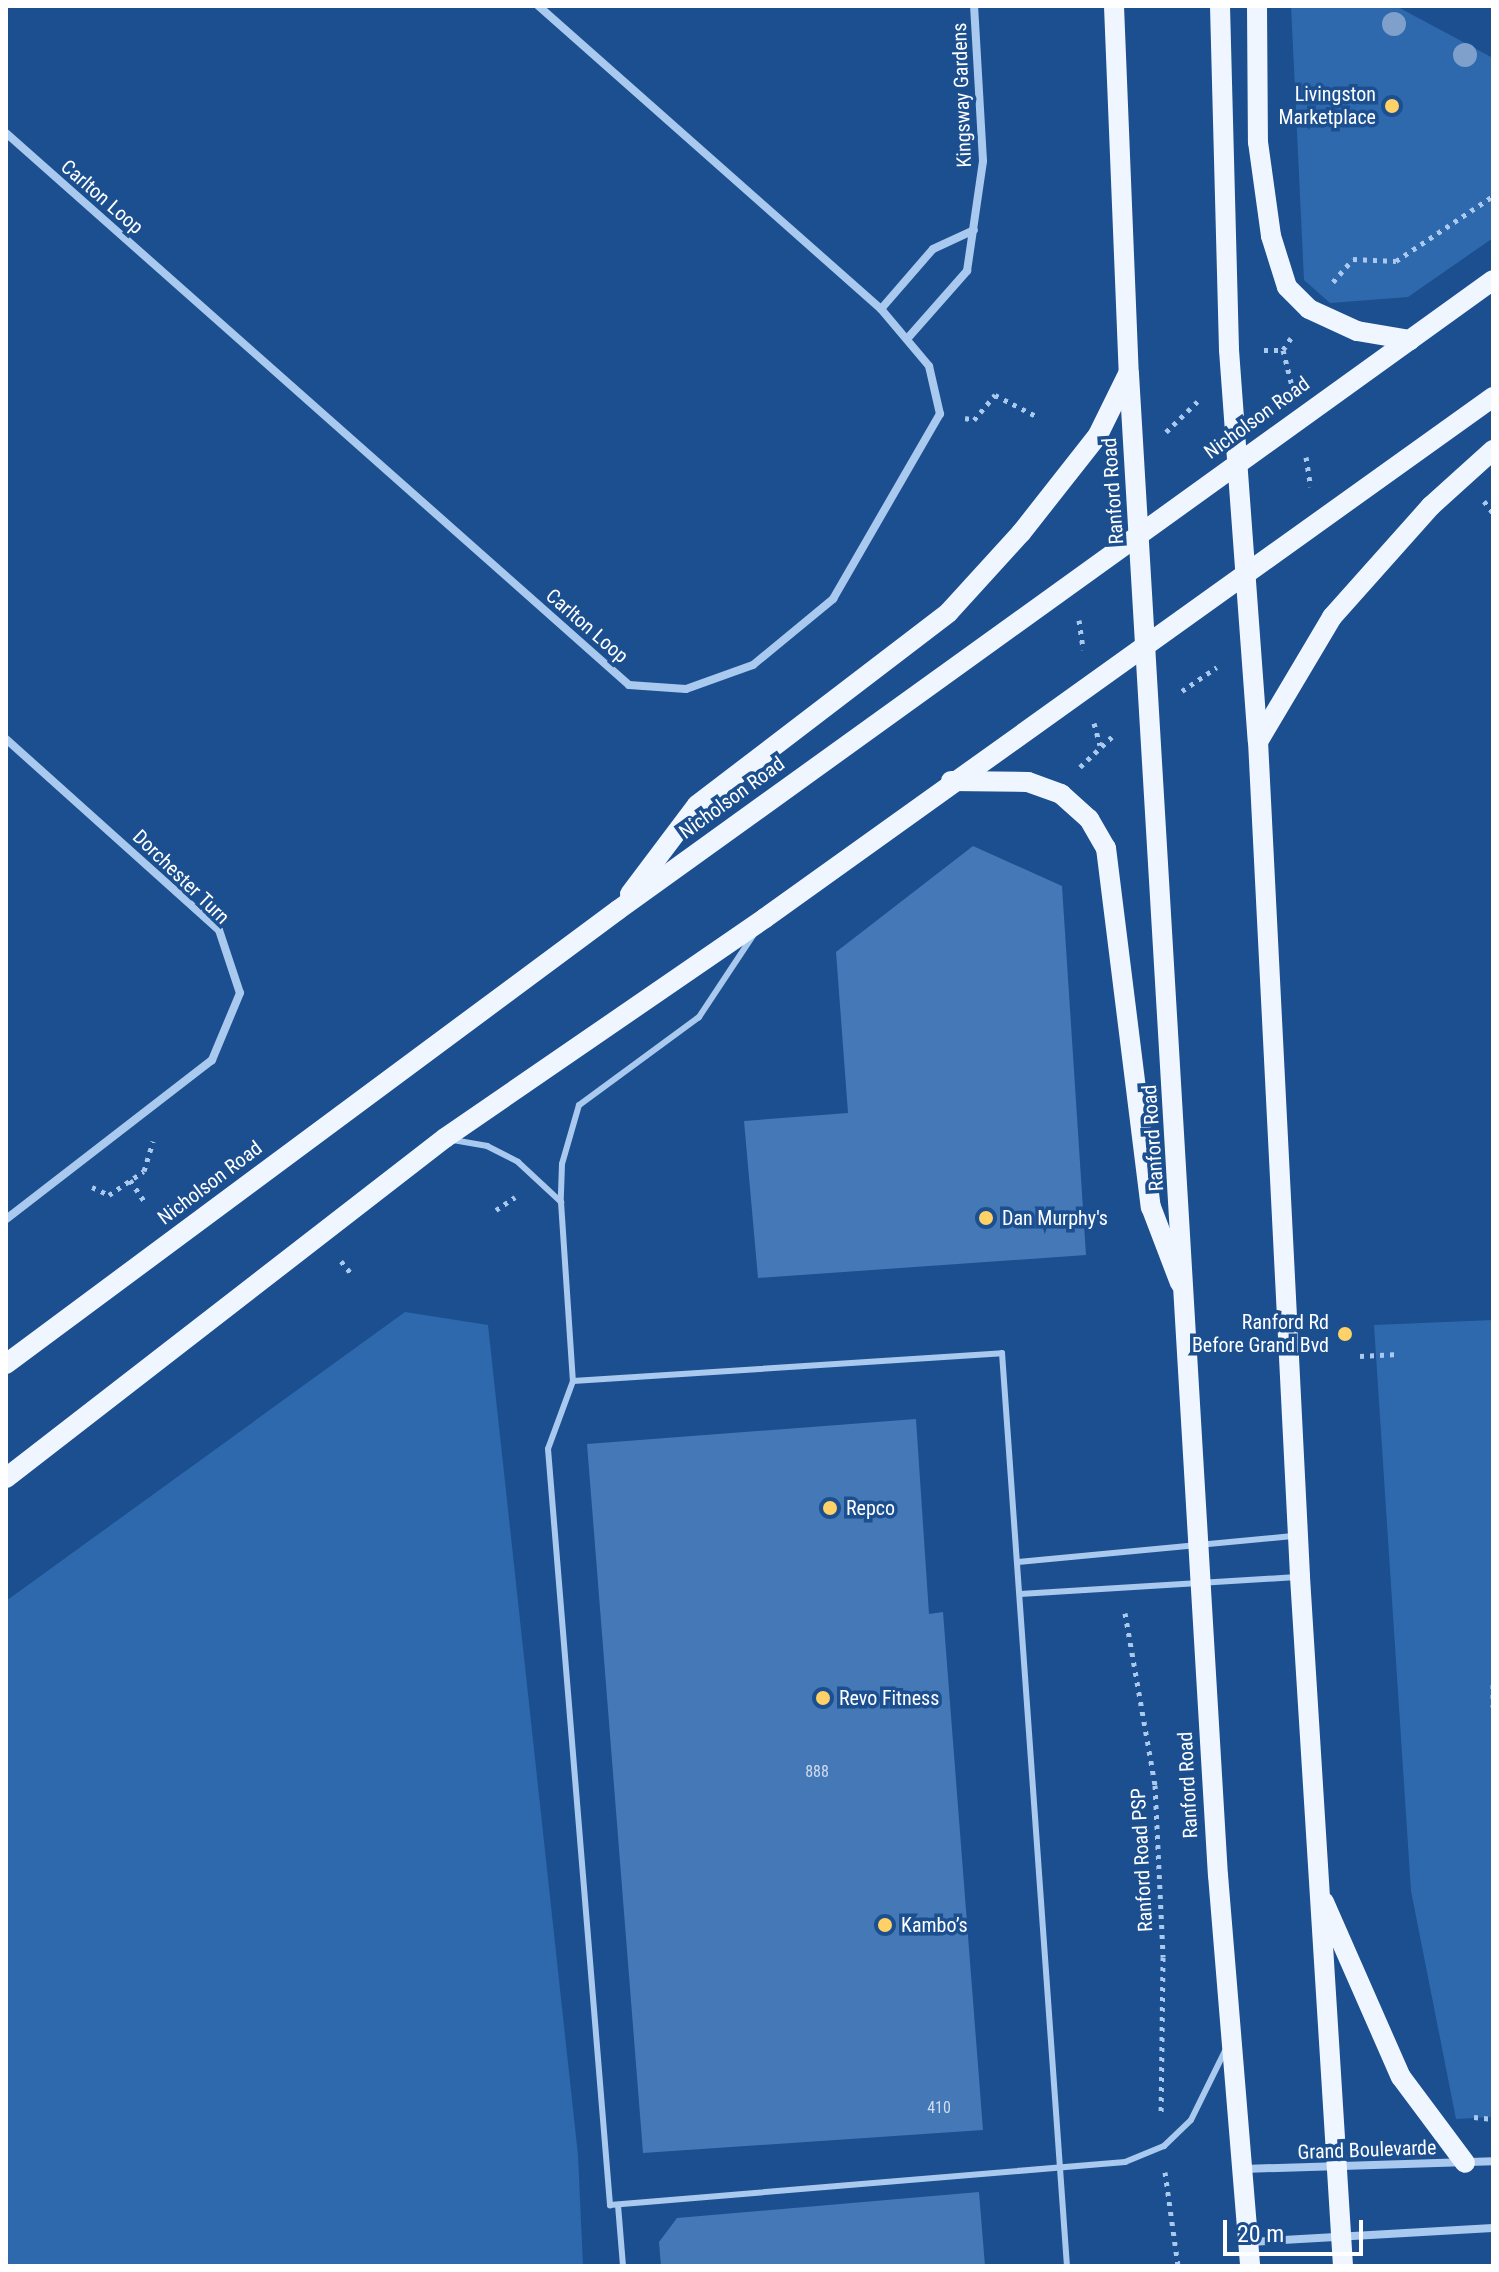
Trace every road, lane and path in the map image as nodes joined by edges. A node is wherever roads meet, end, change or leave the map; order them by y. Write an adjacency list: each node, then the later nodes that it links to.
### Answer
1 (538, 6): 11 (street)
2 (974, 6): 8 (street, Kingsway Gardens)
3 (1114, 6): 15 (main road, Ranford Road)
4 (1220, 6): 16 (main road)
5 (1257, 6): 13 (main road)
6 (6, 133): 18 (street, Carlton Loop)
7 (1493, 196): 9 (path)
8 (974, 230): 11 (street); 12 (street, Kingsway Gardens)
9 (1353, 259)
10 (1493, 280): 13 (main road, Nicholson Road)
11 (881, 309): 12 (street)
12 (907, 339): 18 (street)
13 (1410, 340): 21 (main road, Nicholson Road)
14 (1283, 350): 16 (path)
15 (1129, 374): 22 (main road, Ranford Road); 32 (main road)
16 (1231, 377): 21 (main road); 22 (path)
17 (1493, 397): 24 (main road)
18 (940, 414): 19 (path)
19 (1036, 416)
20 (1493, 450): 29 (main road)
21 (1238, 462): 23 (main road, Nicholson Road); 24 (main road)
22 (1135, 469): 23 (main road, Ranford Road)
23 (1139, 532): 25 (main road, Nicholson Road); 26 (main road, Ranford Road)
24 (1246, 575): 26 (main road); 29 (main road)
25 (1073, 579): 27 (path); 32 (main road, Nicholson Road)
26 (1147, 644): 27 (main road); 39 (main road, Ranford Road)
27 (1088, 685): 30 (path); 31 (main road)
28 (6, 739): 38 (street, Dorchester Turn)
29 (1258, 741): 45 (main road)
30 (1088, 756)
31 (951, 781): 33 (main road); 39 (main road)
32 (618, 910): 42 (main road, Nicholson Road)
33 (765, 918): 34 (main road); 36 (lane)
34 (445, 1138): 36 (lane); 44 (main road)
35 (130, 1180): 37 (path)
36 (561, 1202): 43 (lane)
37 (146, 1204)
38 (6, 1219)
39 (1188, 1301): 46 (main road, Ranford Road)
40 (1398, 1354): 41 (path)
41 (1360, 1356)
42 (6, 1364)
43 (573, 1381): 47 (lane); 63 (lane)
44 (6, 1478)
45 (1298, 1536): 46 (lane); 48 (main road)
46 (1199, 1546): 47 (lane); 49 (main road, Ranford Road)
47 (1018, 1562): 50 (lane)
48 (1300, 1577): 49 (lane); 54 (main road)
49 (1201, 1581): 50 (lane); 55 (main road, Ranford Road)
50 (1020, 1594): 62 (lane)
51 (1123, 1604): 56 (path, Ranford Road PSP)
52 (1493, 1684): 53 (path)
53 (1493, 1707)
54 (1319, 1891): 58 (main road); 61 (main road)
55 (1230, 2040): 60 (main road, Ranford Road); 62 (lane)
56 (1161, 2117)
57 (1493, 2161): 58 (street, Grand Boulevarde)
58 (1465, 2163): 61 (street, Grand Boulevarde)
59 (1165, 2169): 69 (path)
60 (1242, 2169): 61 (street, Grand Boulevarde); 66 (main road, Ranford Road)
61 (1336, 2169): 65 (main road)
62 (1061, 2171): 63 (lane); 68 (lane)
63 (618, 2205): 67 (lane)
64 (1493, 2228): 65 (street)
65 (1341, 2236): 66 (street); 71 (main road)
66 (1248, 2242): 70 (main road, Ranford Road)
67 (623, 2266)
68 (1067, 2266)
69 (1178, 2266)
70 (1250, 2266)
71 (1343, 2266)

